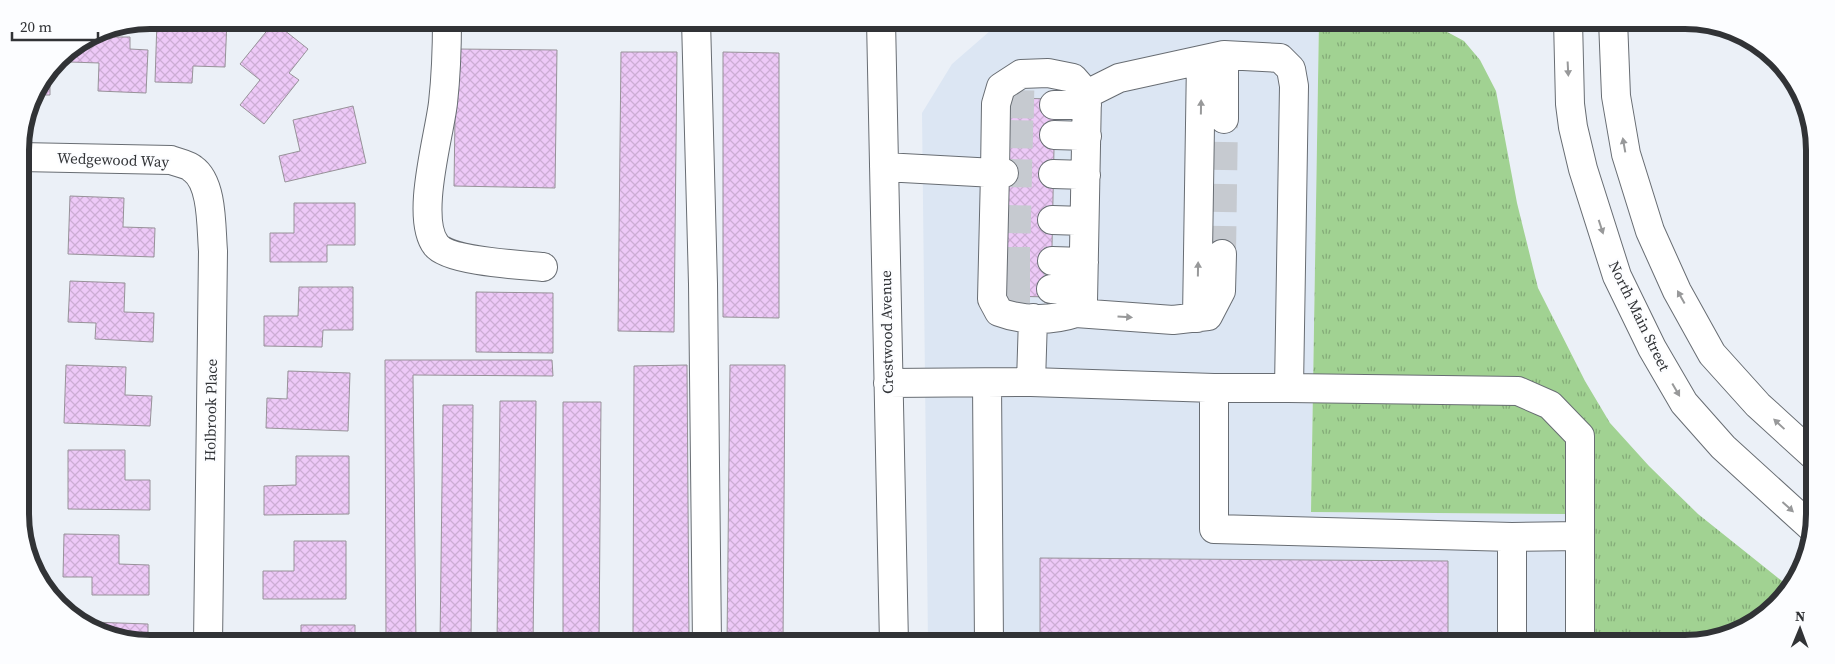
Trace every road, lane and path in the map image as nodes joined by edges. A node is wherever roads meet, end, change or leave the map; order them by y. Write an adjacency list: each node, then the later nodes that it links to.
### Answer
1 (447, 29): 23 (street)
2 (696, 29): 38 (street)
3 (881, 29): 13 (street, Crestwood Avenue)
4 (1568, 29): 34 (street, North Main Street, one-way to 34)
5 (1613, 29): 33 (street, one-way to 5)
6 (1213, 58): 7 (street); 9 (street); 27 (street, one-way to 6); 32 (street)
7 (1087, 100): 8 (street); 11 (street); 14 (street)
8 (1054, 105)
9 (1224, 119)
10 (1054, 135): 11 (street)
11 (1087, 136): 16 (street)
12 (29, 157): 17 (street, Wedgewood Way)
13 (884, 167): 14 (street); 29 (street, Crestwood Avenue)
14 (1000, 173): 26 (street)
15 (1053, 174): 16 (street)
16 (1086, 175): 19 (street)
17 (201, 177): 37 (street, Holbrook Place)
18 (1052, 220): 19 (street)
19 (1084, 221): 22 (street)
20 (1222, 254): 27 (street)
21 (1052, 261): 22 (street)
22 (1084, 262): 25 (street)
23 (542, 267)
24 (1051, 289): 25 (street)
25 (1080, 301): 26 (street); 27 (street, one-way to 27)
26 (1033, 318): 28 (street)
27 (1197, 318)
28 (1031, 382): 30 (street); 31 (street)
29 (888, 383): 30 (street); 39 (street, Crestwood Avenue)
30 (987, 383): 40 (street)
31 (1214, 388): 32 (street); 36 (street)
32 (1289, 388): 35 (street)
33 (1806, 449)
34 (1806, 523)
35 (1580, 536): 36 (street); 42 (street)
36 (1512, 537): 41 (street)
37 (208, 635)
38 (707, 635)
39 (894, 635)
40 (989, 635)
41 (1512, 635)
42 (1580, 635)

